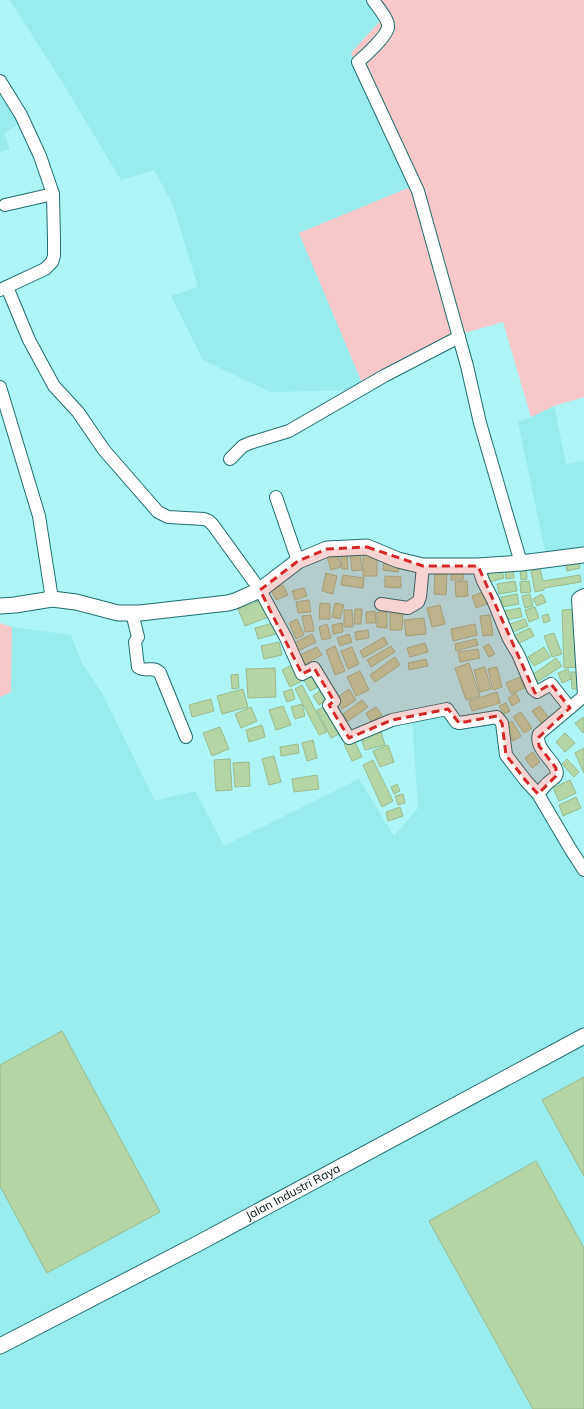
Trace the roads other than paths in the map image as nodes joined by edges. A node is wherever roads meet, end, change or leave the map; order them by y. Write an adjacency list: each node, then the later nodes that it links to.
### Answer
1 (373, 0): 6 (street)
2 (0, 81): 3 (street)
3 (53, 194): 4 (street); 5 (street)
4 (5, 205)
5 (4, 288): 15 (street)
6 (459, 337): 8 (street); 12 (street)
7 (0, 387): 17 (street)
8 (230, 459)
9 (276, 497): 11 (street)
10 (584, 555): 12 (street)
11 (298, 561): 13 (street); 15 (street)
12 (521, 563): 14 (street)
13 (423, 566): 14 (street); 18 (street)
14 (478, 566): 22 (street)
15 (260, 590): 20 (street); 24 (street)
16 (584, 595): 21 (street)
17 (52, 599): 19 (street); 20 (street)
18 (381, 604)
19 (0, 606)
20 (132, 613): 23 (street)
21 (584, 696): 22 (street)
22 (570, 708): 24 (street)
23 (186, 737)
24 (538, 794): 25 (street)
25 (584, 870)
26 (584, 1036): 27 (street, Jalan Industri Raya)
27 (0, 1346)

